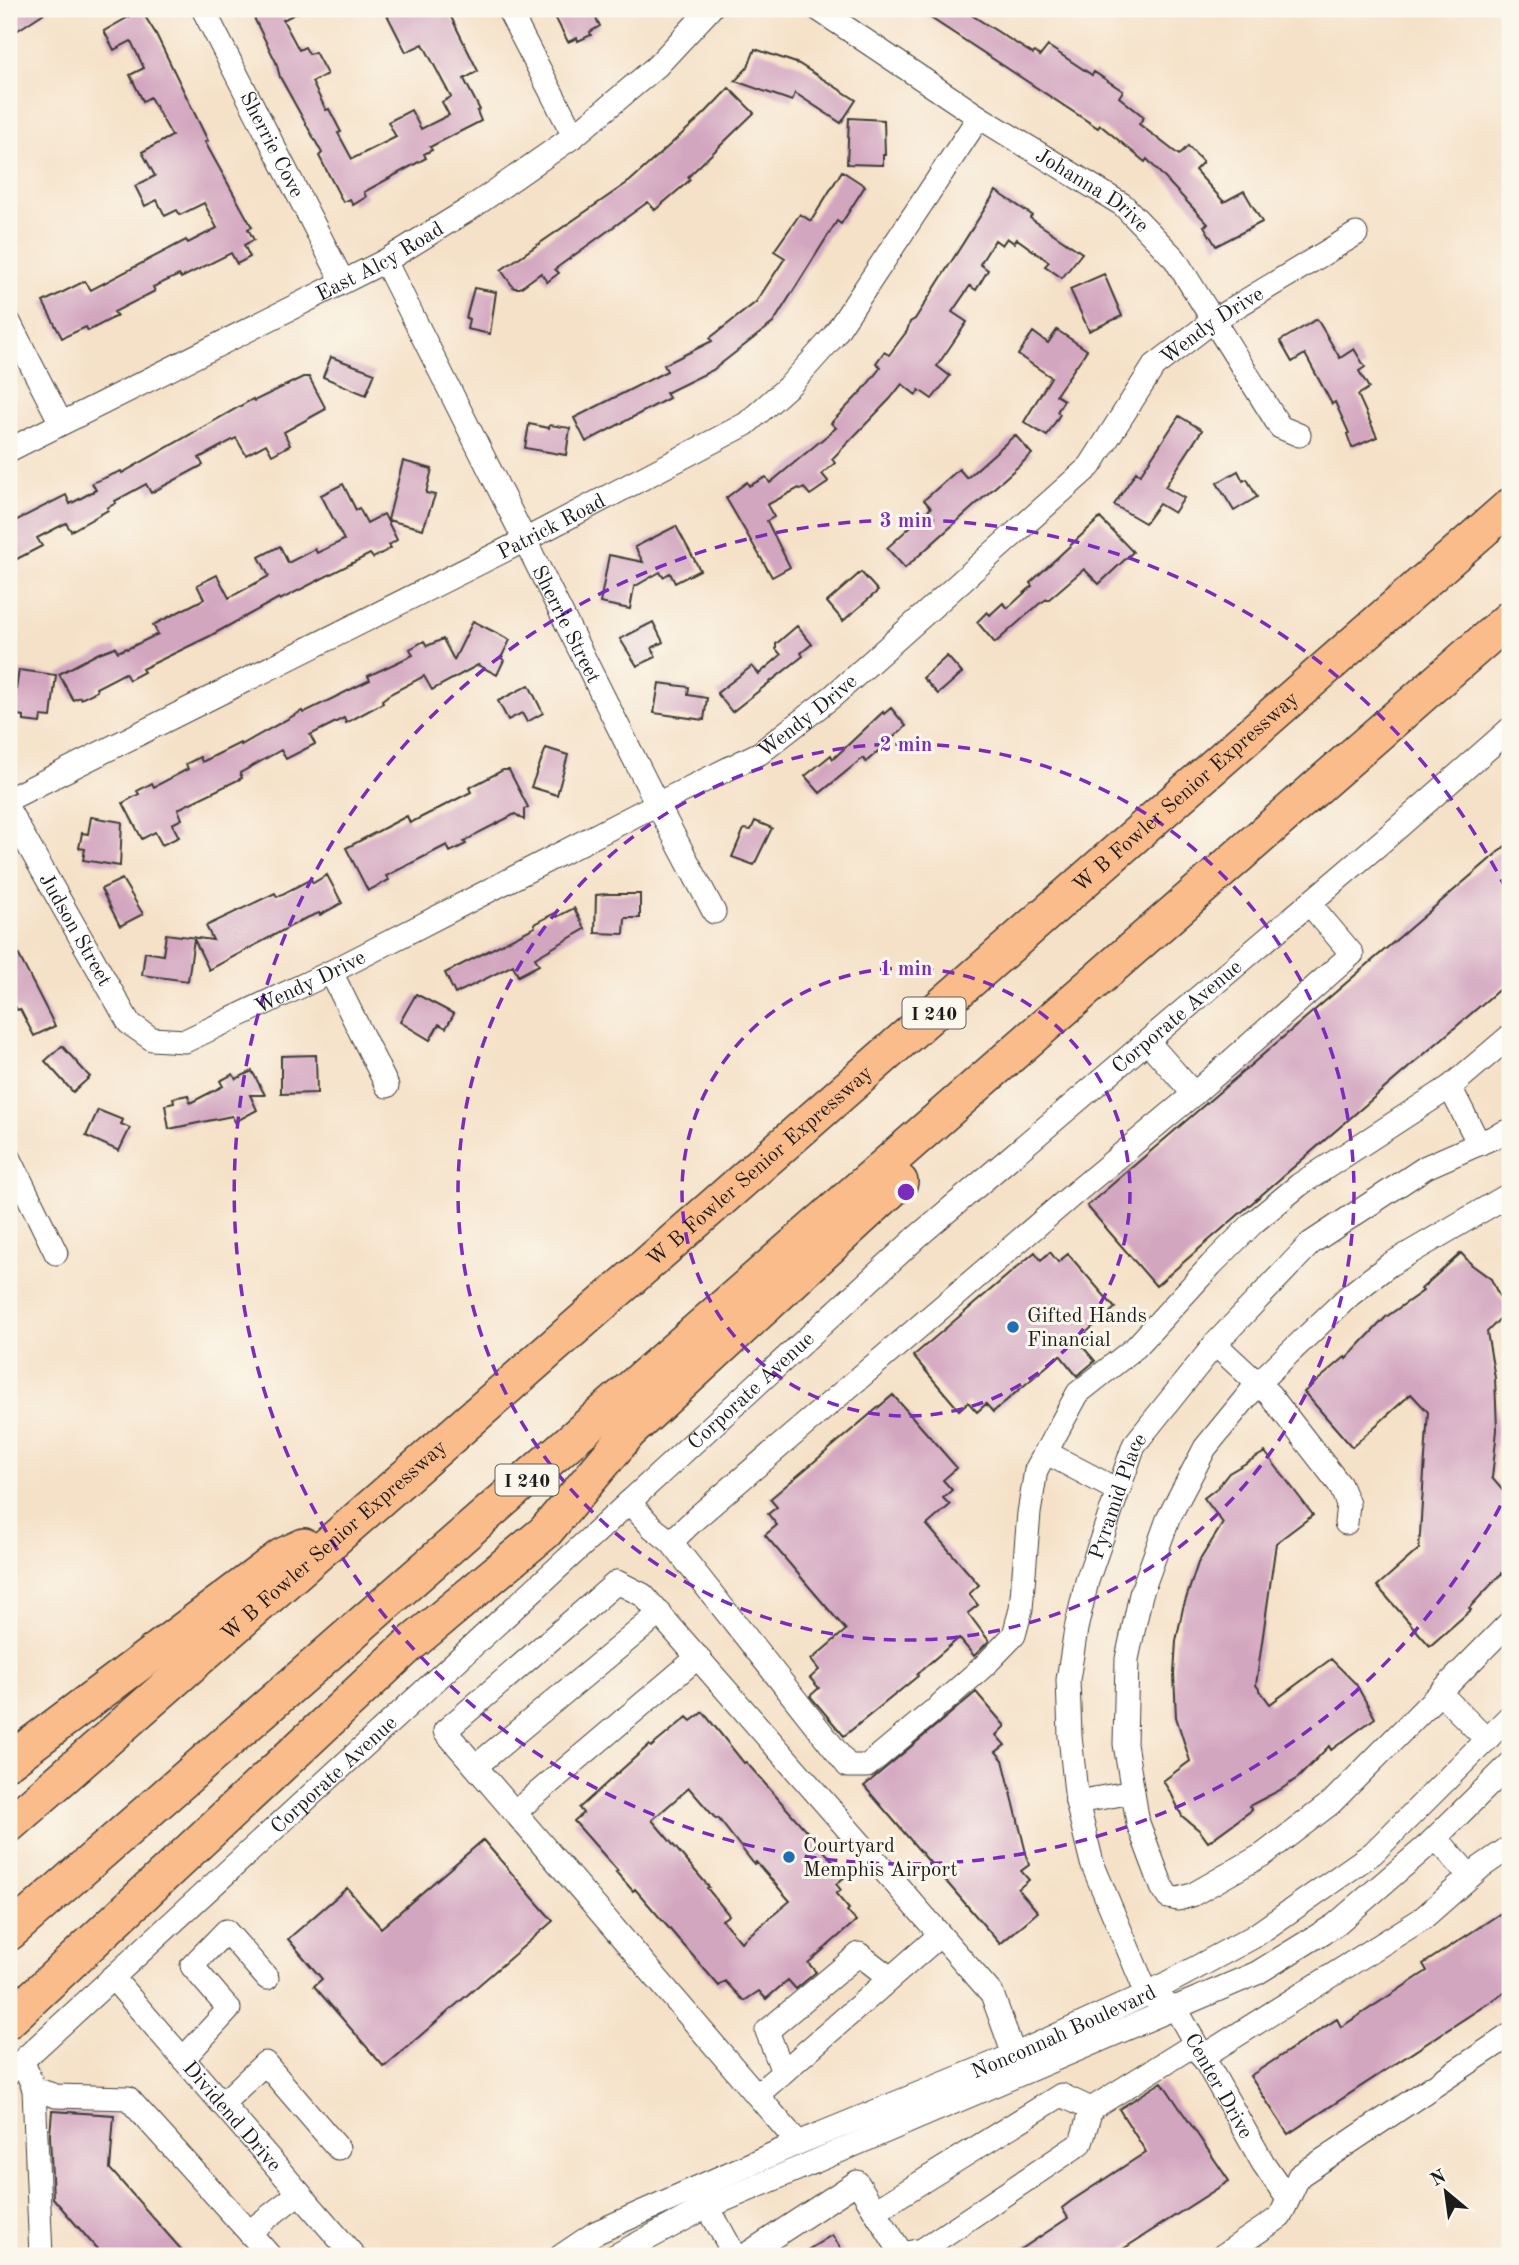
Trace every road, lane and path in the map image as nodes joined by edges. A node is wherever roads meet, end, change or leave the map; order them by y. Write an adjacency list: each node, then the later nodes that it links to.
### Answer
1 (203, 9): 9 (street, Sherrie Cove)
2 (509, 9): 6 (street)
3 (710, 9): 6 (street, East Alcy Road)
4 (818, 9): 5 (street, Johanna Drive)
5 (979, 117): 10 (street, Johanna Drive); 16 (street, Patrick Road)
6 (574, 136): 8 (street, East Alcy Road)
7 (1356, 234): 10 (street, Wendy Drive)
8 (385, 261): 9 (street, East Alcy Road); 16 (street, Sherrie Street)
9 (343, 282): 12 (street, East Alcy Road)
10 (1214, 320): 13 (street, Johanna Drive); 20 (street, Wendy Drive)
11 (9, 322): 12 (street)
12 (61, 423): 14 (street, East Alcy Road)
13 (1299, 435)
14 (9, 450)
15 (1510, 506): 42 (highway, W B Fowler Senior Expressway / I 240)
16 (525, 540): 19 (street, Patrick Road); 20 (street, Sherrie Street)
17 (1510, 618): 25 (highway, I 240)
18 (1510, 729): 22 (street, Corporate Avenue)
19 (9, 799)
20 (656, 804): 23 (street, Sherrie Street); 24 (street, Wendy Drive)
21 (9, 811): 27 (street, Judson Street)
22 (1309, 903): 28 (street, Corporate Avenue); 31 (street)
23 (714, 912)
24 (331, 972): 27 (street, Wendy Drive); 29 (street)
25 (1045, 1025): 61 (highway, I 240); 68 (highway)
26 (1510, 1036): 30 (street)
27 (152, 1040)
28 (1147, 1041): 31 (street); 41 (street, Corporate Avenue)
29 (387, 1086)
30 (1450, 1087): 33 (street); 39 (street)
31 (1194, 1094): 44 (street)
32 (1510, 1130): 33 (street, Pyramid Place)
33 (1479, 1144): 37 (street, Pyramid Place)
34 (9, 1157): 36 (street)
35 (1510, 1198): 38 (street)
36 (56, 1253)
37 (1215, 1344): 38 (street); 40 (street, Pyramid Place)
38 (1258, 1383): 43 (street); 54 (street)
39 (1045, 1452): 40 (street); 44 (street)
40 (1117, 1490): 55 (street, Pyramid Place)
41 (629, 1502): 44 (street); 63 (street, Corporate Avenue)
42 (358, 1520): 51 (highway); 57 (highway, W B Fowler Senior Expressway / I 240)
43 (1346, 1523)
44 (671, 1542)
45 (660, 1613): 47 (street); 53 (street); 53 (street)
46 (1510, 1622): 48 (street)
47 (698, 1657): 56 (street); 62 (street)
48 (1441, 1695): 50 (street); 54 (street)
49 (1510, 1716): 50 (street, Nonconnah Boulevard)
50 (1487, 1740): 66 (street, Nonconnah Boulevard)
51 (9, 1761)
52 (1510, 1764): 58 (street, Nonconnah Boulevard)
53 (476, 1766): 56 (street)
54 (1133, 1792): 55 (street)
55 (1077, 1802): 66 (street, Pyramid Place)
56 (515, 1812): 77 (street)
57 (9, 1825)
58 (1436, 1838): 60 (street); 67 (street, Nonconnah Boulevard)
59 (1510, 1847): 60 (street)
60 (1470, 1876): 70 (street)
61 (9, 1933)
62 (940, 1935): 65 (street); 71 (street)
63 (112, 1977): 72 (street, Dividend Drive); 74 (street, Corporate Avenue)
64 (267, 1978): 72 (street)
65 (890, 1978): 75 (street); 75 (street)
66 (1147, 1994): 67 (street); 71 (street, Nonconnah Boulevard)
67 (1176, 2009): 70 (street, Center Drive); 73 (street, Nonconnah Boulevard)
68 (9, 2020)
69 (1510, 2035): 86 (street)
70 (1199, 2050): 80 (street); 86 (street, Center Drive)
71 (1014, 2055): 81 (street, Nonconnah Boulevard)
72 (183, 2059): 79 (street, Dividend Drive)
73 (1050, 2062): 78 (street); 83 (street, Nonconnah Boulevard)
74 (16, 2068): 76 (street)
75 (783, 2071): 77 (street)
76 (34, 2089): 89 (street); 90 (street)
77 (757, 2095): 81 (street)
78 (1061, 2095): 80 (street); 88 (street)
79 (222, 2104): 82 (street); 85 (street, Dividend Drive)
80 (1091, 2109): 88 (street)
81 (799, 2143): 94 (street, Nonconnah Boulevard)
82 (338, 2148)
83 (840, 2150): 84 (street); 87 (street, Nonconnah Boulevard)
84 (857, 2182): 88 (street); 97 (street)
85 (299, 2193): 89 (street); 93 (street, Dividend Drive)
86 (1289, 2199): 98 (street)
87 (708, 2207): 95 (street, Nonconnah Boulevard); 96 (street)
88 (875, 2211)
89 (249, 2232): 92 (street)
90 (41, 2248): 91 (street)
91 (60, 2256)
92 (270, 2256)
93 (354, 2256)
94 (561, 2256)
95 (615, 2256)
96 (735, 2256)
97 (744, 2256)
98 (1222, 2256)

